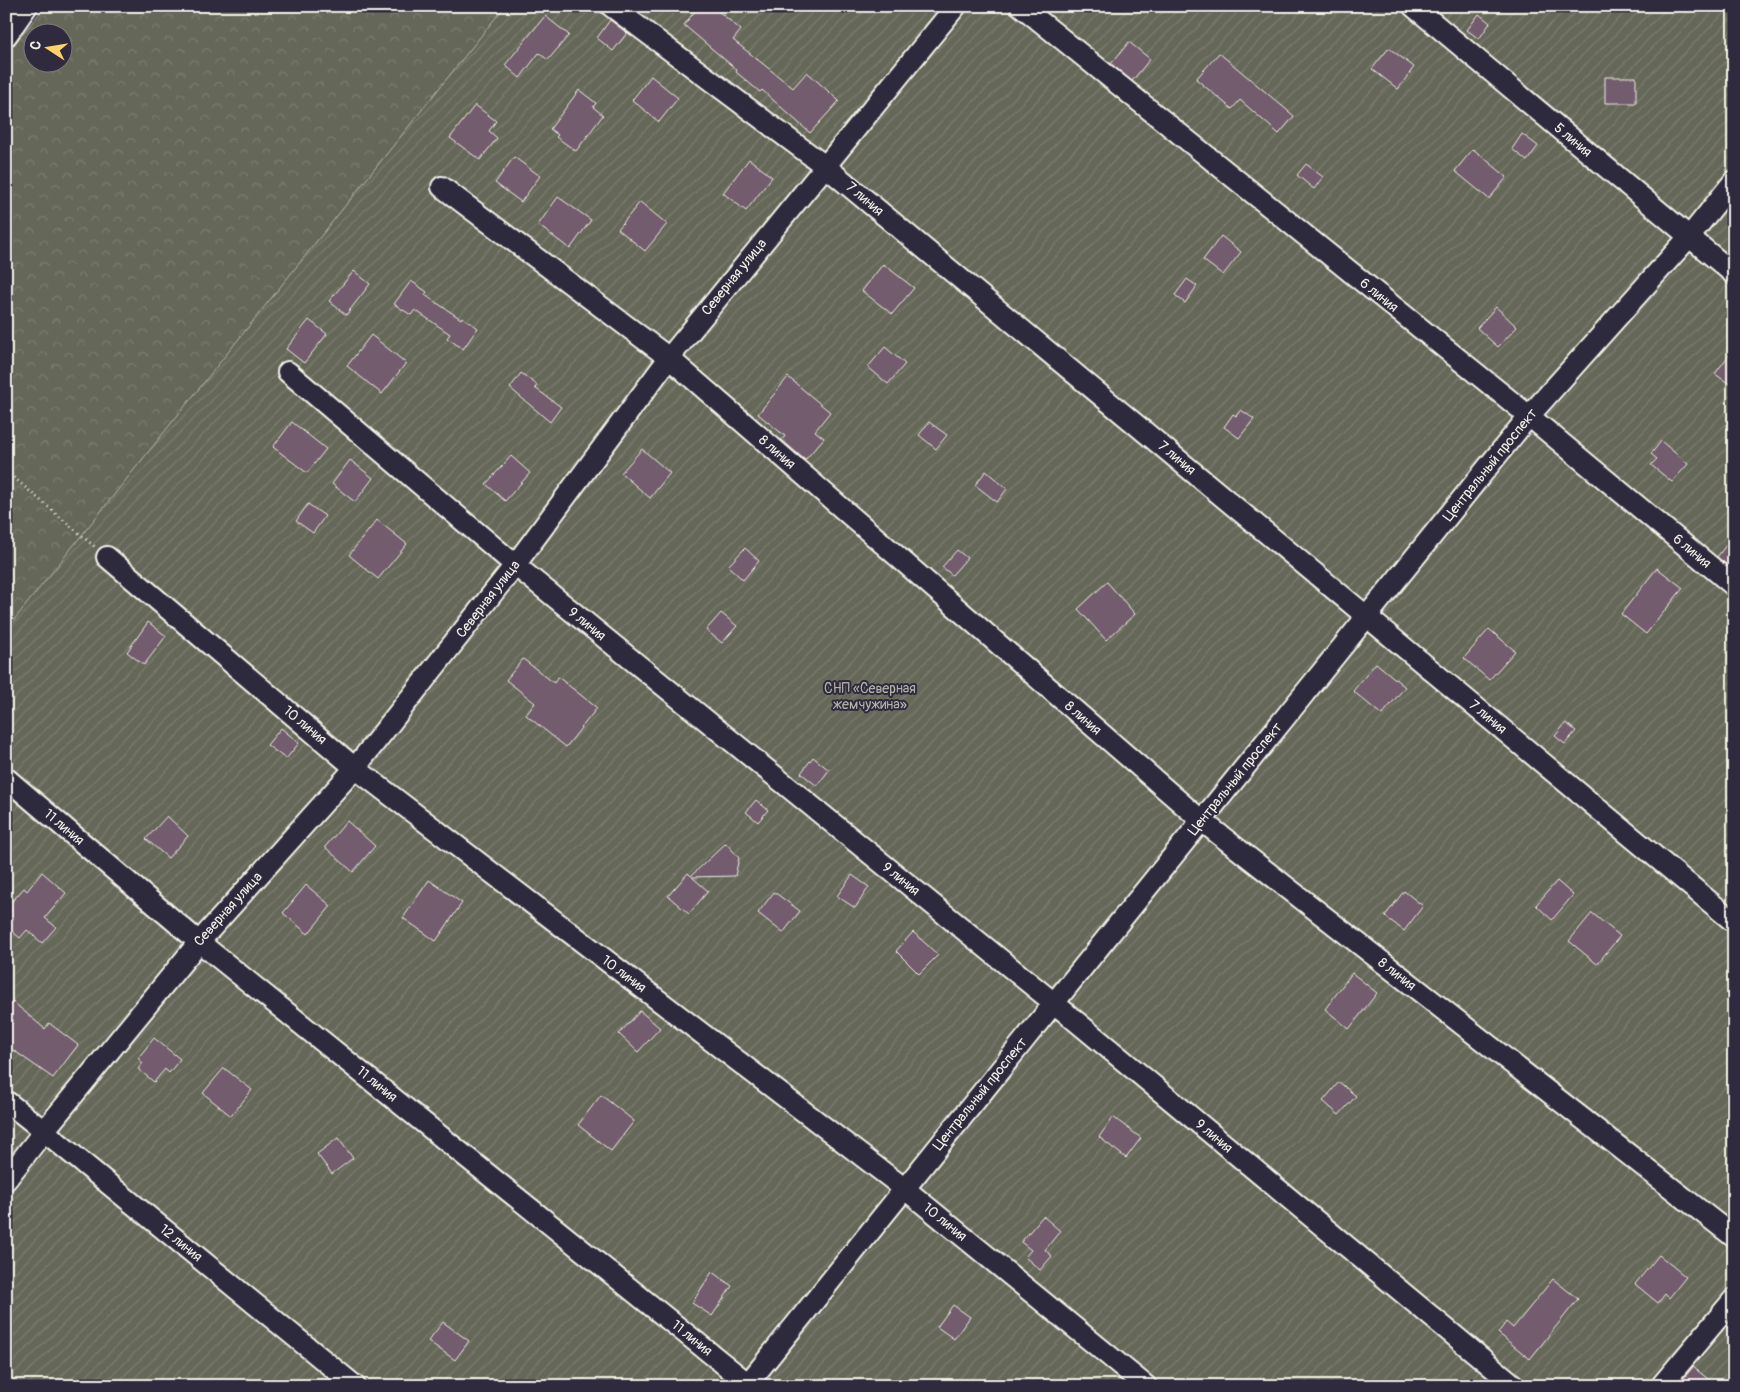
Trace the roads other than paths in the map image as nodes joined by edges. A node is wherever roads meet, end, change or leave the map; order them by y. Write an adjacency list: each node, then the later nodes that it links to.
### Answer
1 (27, 6): 6 (street)
2 (611, 6): 7 (street, 7 линия)
3 (956, 6): 7 (street, Северная улица)
4 (1021, 6): 14 (street, 6 линия)
5 (1413, 6): 10 (street, 5 линия)
6 (6, 36)
7 (825, 166): 12 (street, Северная улица); 18 (street, 7 линия)
8 (1734, 181): 10 (street, Центральный проспект)
9 (442, 187): 12 (street, 8 линия)
10 (1689, 237): 11 (street, 5 линия); 14 (street, Центральный проспект)
11 (1734, 274)
12 (669, 358): 16 (street, Северная улица); 21 (street, 8 линия)
13 (288, 372): 16 (street, 9 линия)
14 (1529, 416): 17 (street, 6 линия); 18 (street, Центральный проспект)
15 (107, 557): 19 (street, 10 линия)
16 (515, 566): 19 (street, Северная улица); 24 (street, 9 линия)
17 (1734, 586)
18 (1367, 615): 21 (street, Центральный проспект); 22 (street, 7 линия)
19 (355, 768): 23 (street, Северная улица); 28 (street, 10 линия)
20 (6, 778): 23 (street, 11 линия)
21 (1202, 821): 24 (street, Центральный проспект); 29 (street, 8 линия)
22 (1734, 922)
23 (199, 942): 26 (street, Северная улица); 31 (street, 11 линия)
24 (1054, 1003): 28 (street, Центральный проспект); 34 (street, 9 линия)
25 (6, 1101): 26 (street, 12 линия)
26 (44, 1131): 27 (street, Северная улица); 32 (street, 12 линия)
27 (6, 1180)
28 (905, 1189): 31 (street, Центральный проспект); 33 (street, 10 линия)
29 (1734, 1237)
30 (1734, 1300): 35 (street)
31 (748, 1385)
32 (355, 1386)
33 (1146, 1386)
34 (1515, 1386)
35 (1661, 1386)

